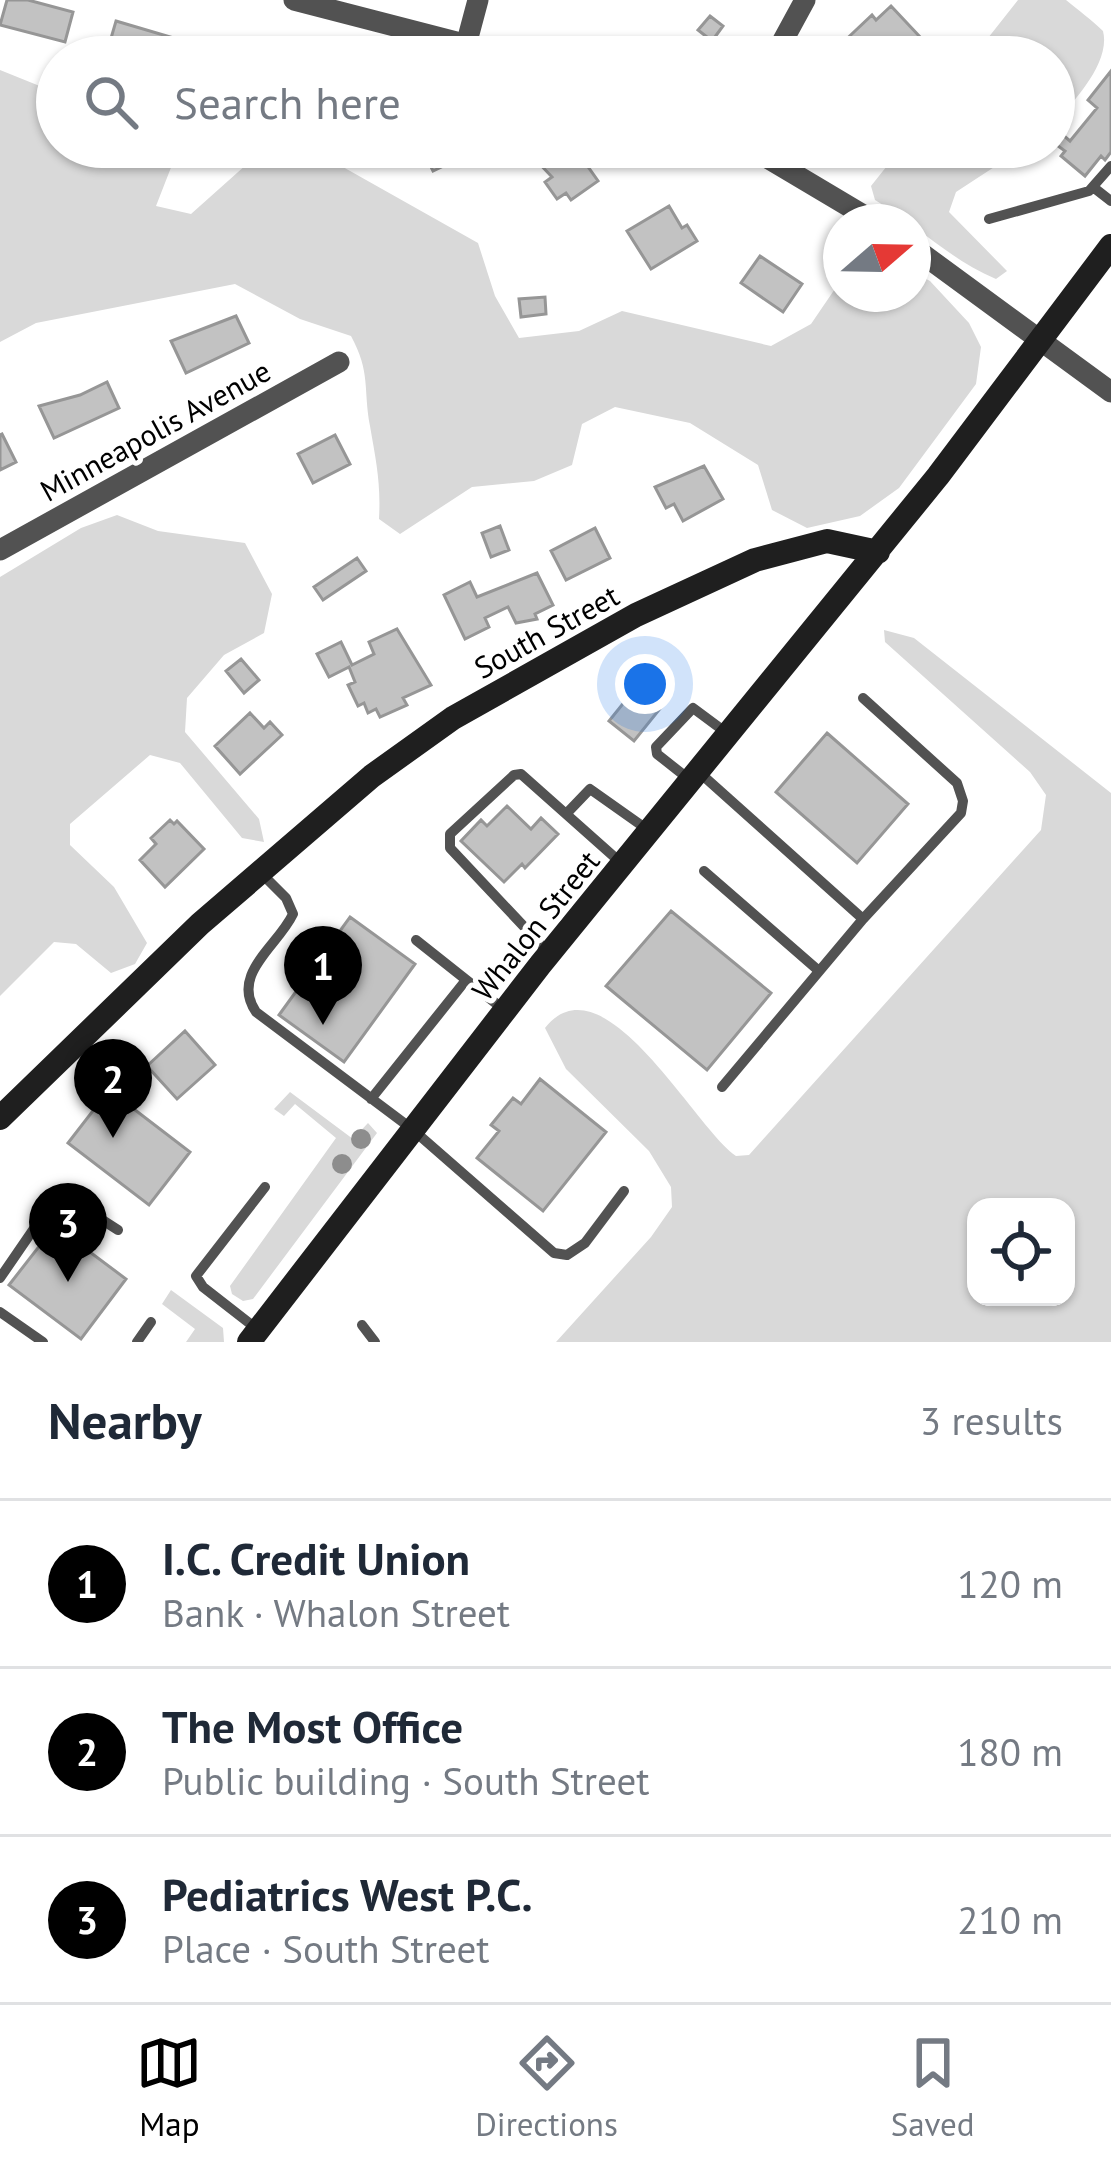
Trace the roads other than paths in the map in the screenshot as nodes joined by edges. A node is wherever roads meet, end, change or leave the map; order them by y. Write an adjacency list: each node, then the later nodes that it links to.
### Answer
1 (294, 0): 4 (street)
2 (478, 0): 5 (street)
3 (805, 0): 6 (street)
4 (432, 36)
5 (468, 36)
6 (785, 36)
7 (1111, 166): 9 (lane)
8 (784, 168): 11 (street)
9 (1093, 187): 10 (lane); 12 (lane)
10 (1111, 201)
11 (845, 204)
12 (989, 219)
13 (1111, 246): 15 (main road)
14 (931, 261): 15 (street)
15 (1041, 339): 17 (street); 19 (main road)
16 (339, 362): 18 (street, Minneapolis Avenue)
17 (1111, 392)
18 (0, 550)
19 (878, 552): 21 (main road, Whalon Street); 27 (main road, South Street)
20 (863, 698): 28 (lane)
21 (728, 734): 22 (main road, Whalon Street); 22 (lane)
22 (694, 775): 24 (main road, Whalon Street); 28 (lane)
23 (567, 813): 24 (lane); 25 (lane); 30 (lane)
24 (649, 830): 25 (main road, Whalon Street)
25 (622, 864): 30 (main road, Whalon Street)
26 (704, 871): 31 (lane)
27 (261, 873): 35 (lane); 36 (main road, South Street)
28 (862, 919): 31 (lane)
29 (416, 940): 32 (lane)
30 (549, 954): 33 (main road, Whalon Street)
31 (819, 971): 34 (lane)
32 (466, 980): 33 (lane); 35 (lane)
33 (504, 1011): 37 (main road, Whalon Street)
34 (722, 1087)
35 (371, 1099): 37 (lane)
36 (0, 1118)
37 (412, 1129): 39 (lane); 45 (main road, Whalon Street)
38 (265, 1186): 45 (lane)
39 (624, 1191)
40 (118, 1230): 41 (lane)
41 (0, 1278)
42 (0, 1312): 46 (lane)
43 (151, 1322): 47 (lane)
44 (362, 1325): 48 (lane)
45 (253, 1336)
46 (43, 1342)
47 (137, 1342)
48 (375, 1342)

